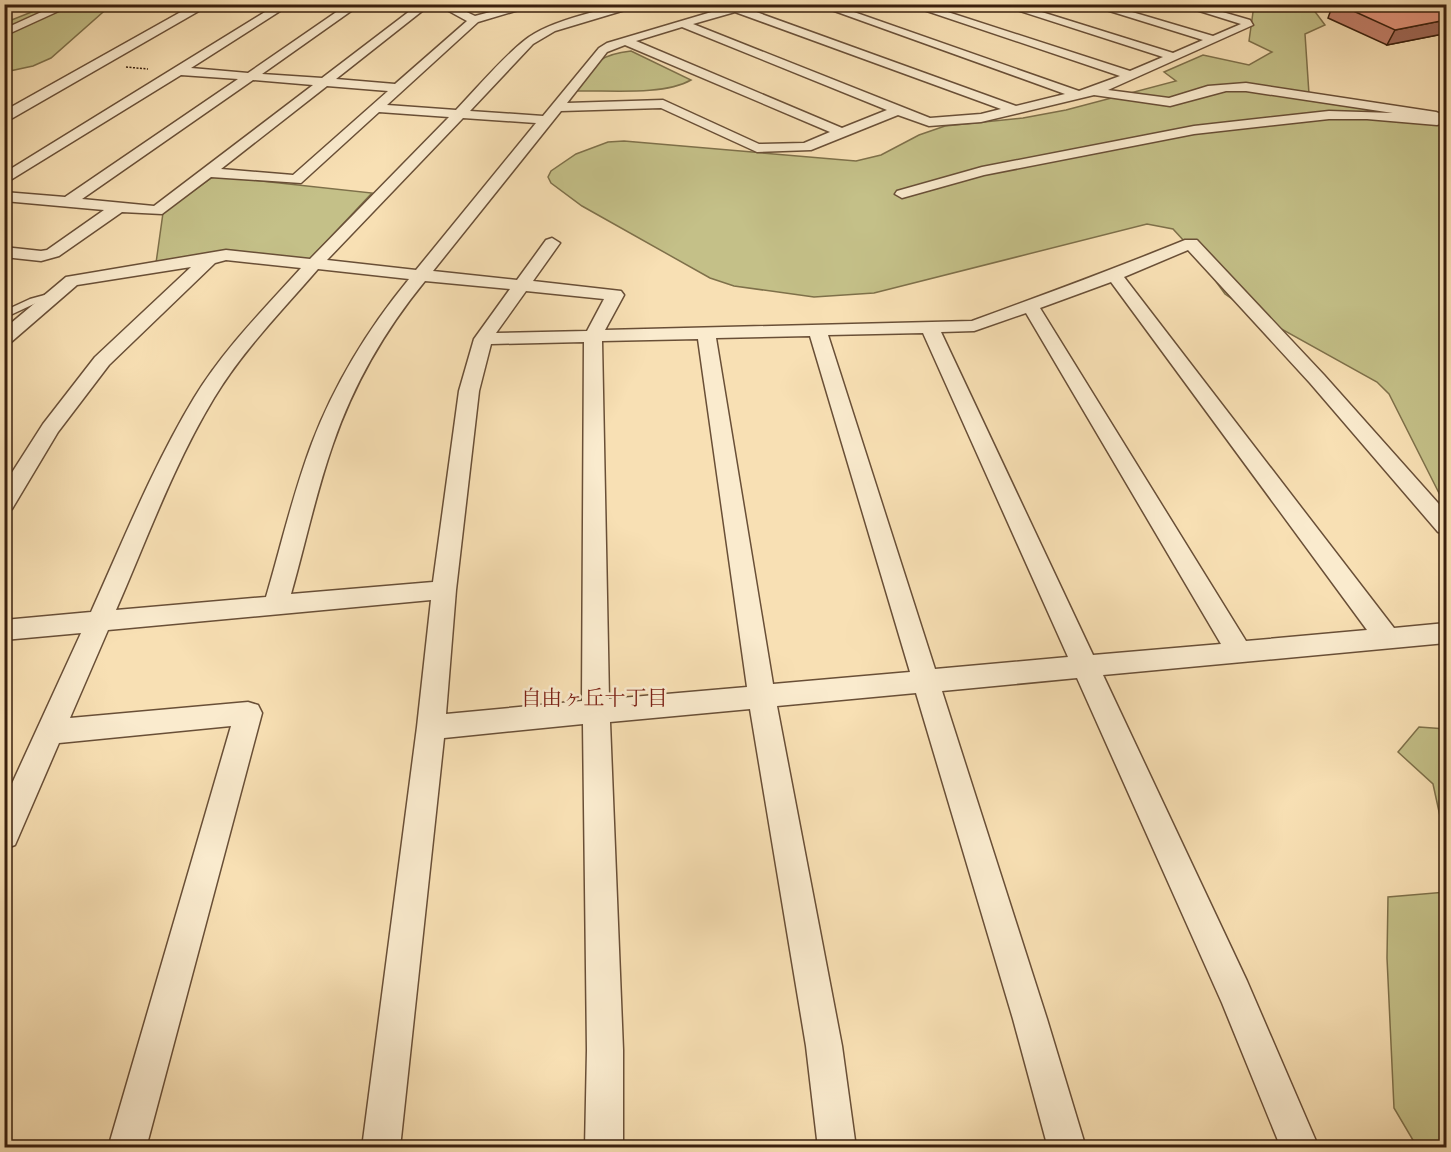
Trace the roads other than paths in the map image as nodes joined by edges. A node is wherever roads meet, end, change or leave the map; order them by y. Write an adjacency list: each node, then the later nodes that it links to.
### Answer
1 (69, 4): 23 (street)
2 (205, 4): 41 (street)
3 (286, 4): 29 (street)
4 (356, 4): 31 (street)
5 (426, 4): 32 (street)
6 (441, 4): 20 (street)
7 (640, 4): 40 (street)
8 (749, 4): 17 (street)
9 (820, 4): 26 (street)
10 (911, 4): 22 (street)
11 (1003, 4): 18 (street)
12 (1037, 4): 18 (street)
13 (1092, 4): 24 (street)
14 (1182, 4): 19 (street)
15 (1227, 4): 19 (street)
16 (534, 5): 20 (street)
17 (729, 6): 21 (street); 28 (street)
18 (1022, 10): 22 (street); 27 (street)
19 (1208, 12): 24 (street)
20 (474, 20): 33 (street)
21 (683, 24): 25 (street); 38 (street)
22 (976, 26): 26 (street); 30 (street)
23 (4, 33)
24 (1214, 40): 27 (street)
25 (626, 41): 36 (street); 43 (street)
26 (928, 42): 28 (street); 35 (street)
27 (1174, 57): 30 (street)
28 (877, 59): 39 (street)
29 (180, 71): 31 (street); 45 (street)
30 (1130, 75): 34 (street)
31 (251, 76): 32 (street); 48 (street)
32 (324, 82): 33 (street); 44 (street)
33 (398, 88): 37 (street)
34 (1094, 91): 35 (street); 46 (street)
35 (1079, 95): 39 (street)
36 (557, 106): 42 (street); 43 (street)
37 (376, 108): 40 (street); 44 (street)
38 (898, 110): 39 (street); 43 (street)
39 (1015, 110)
40 (459, 115): 42 (street); 53 (street)
41 (4, 118)
42 (544, 120): 55 (street)
43 (841, 132)
44 (209, 172): 49 (street)
45 (4, 180)
46 (902, 194)
47 (4, 196): 48 (street)
48 (68, 202): 49 (street)
49 (119, 207): 51 (street)
50 (552, 243): 56 (street)
51 (4, 252)
52 (209, 259): 53 (street); 57 (street); 66 (street)
53 (313, 265): 55 (street); 70 (street)
54 (1114, 274): 58 (street); 67 (street); 73 (street)
55 (422, 275): 56 (street); 69 (street)
56 (521, 286): 63 (street); 65 (street)
57 (52, 296): 59 (lane); 64 (street)
58 (1029, 304): 60 (street); 74 (street)
59 (4, 315)
60 (929, 327): 61 (street); 75 (street)
61 (817, 330): 62 (street); 76 (street)
62 (706, 334): 63 (street); 77 (street)
63 (593, 336): 65 (street); 78 (street)
64 (4, 339)
65 (483, 339): 68 (street)
66 (4, 504)
67 (1446, 526)
68 (444, 590): 69 (street); 79 (street)
69 (276, 605): 70 (street)
70 (101, 620): 71 (street); 80 (street)
71 (4, 630)
72 (1446, 633): 73 (street)
73 (1388, 639): 74 (street)
74 (1239, 652): 75 (street)
75 (1085, 666): 76 (street); 87 (street)
76 (925, 681): 77 (street); 86 (street)
77 (762, 697): 78 (street); 85 (street)
78 (596, 712): 79 (street); 84 (street)
79 (431, 727): 83 (street)
80 (49, 732): 81 (street); 82 (street)
81 (4, 835)
82 (127, 1148)
83 (381, 1148)
84 (604, 1148)
85 (837, 1148)
86 (1066, 1148)
87 (1299, 1148)

